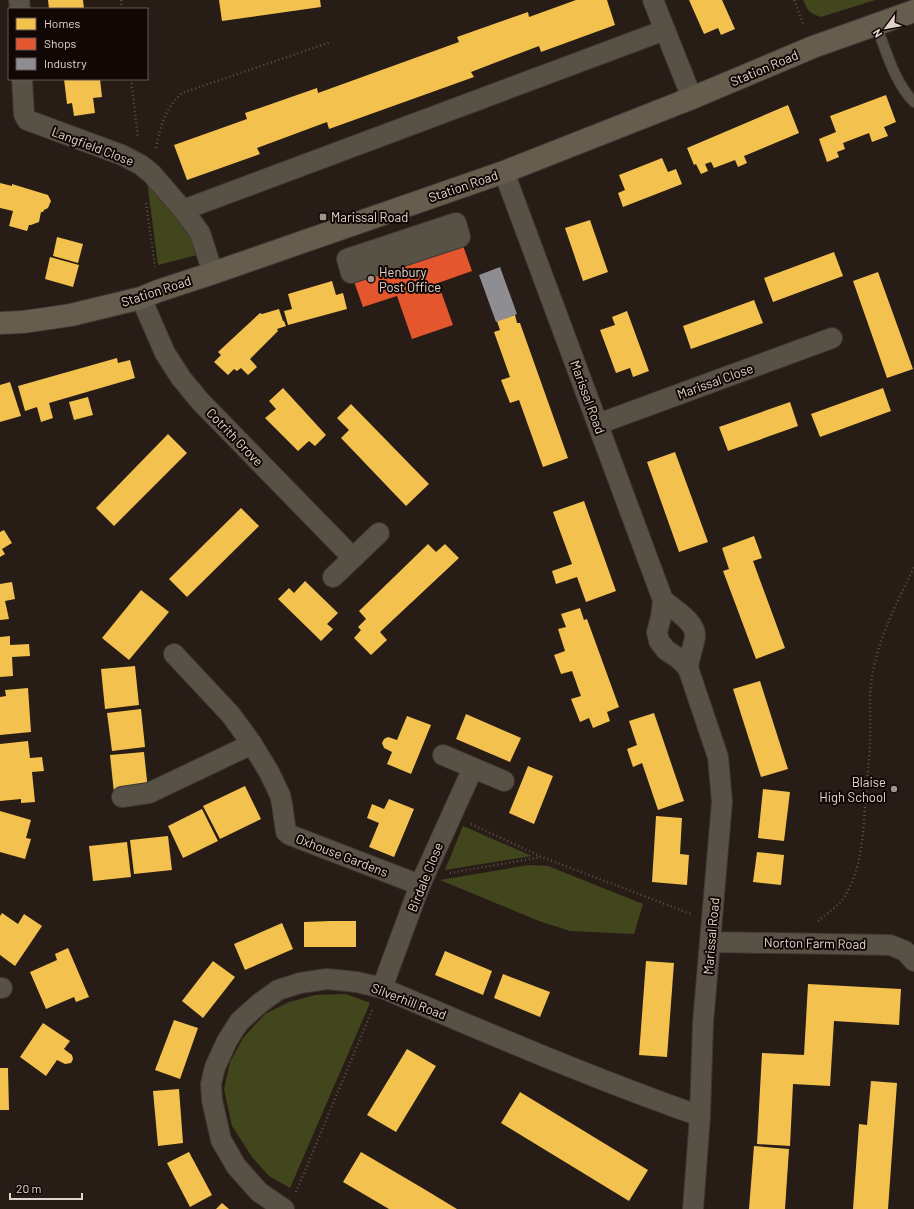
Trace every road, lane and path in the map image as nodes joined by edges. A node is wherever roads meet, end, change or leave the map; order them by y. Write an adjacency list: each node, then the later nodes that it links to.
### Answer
1 (653, 0): 4 (street)
2 (914, 11): 3 (main road, Station Road)
3 (876, 24): 7 (main road, Station Road); 8 (lane)
4 (665, 30): 7 (street); 11 (street)
5 (331, 42): 10 (path)
6 (22, 80): 10 (street, Langfield Close)
7 (692, 98): 9 (main road, Station Road)
8 (914, 102)
9 (504, 172): 12 (main road, Station Road); 17 (street, Marissal Road)
10 (152, 174): 11 (street, Langfield Close)
11 (183, 210): 12 (street, Langfield Close)
12 (213, 273): 14 (main road, Station Road)
13 (351, 273): 13 (street)
14 (141, 298): 15 (main road, Station Road); 19 (street, Cotrith Grove)
15 (0, 323)
16 (832, 338): 17 (street, Marissal Close)
17 (598, 424): 22 (street, Marissal Road)
18 (379, 533): 19 (street)
19 (353, 558): 21 (street)
20 (914, 567): 33 (path)
21 (333, 577)
22 (663, 600): 24 (street, Marissal Road); 24 (street, Marissal Road)
23 (174, 654): 25 (street, Oxhouse Gardens)
24 (688, 668): 34 (street, Marissal Road)
25 (252, 744): 29 (street); 32 (street, Oxhouse Gardens)
26 (443, 755): 27 (street)
27 (473, 768): 28 (street); 30 (street, Birdale Close)
28 (504, 781)
29 (122, 797)
30 (451, 815): 31 (path); 32 (street, Birdale Close)
31 (542, 857): 32 (path); 34 (path)
32 (422, 881): 36 (street, Birdale Close)
33 (812, 925)
34 (711, 934): 35 (street, Norton Farm Road); 37 (street, Marissal Road)
35 (914, 961)
36 (382, 988): 37 (street, Silverhill Road); 38 (path); 38 (street, Silverhill Road)
37 (700, 1116): 39 (street, Marissal Road)
38 (290, 1202)
39 (693, 1209)

